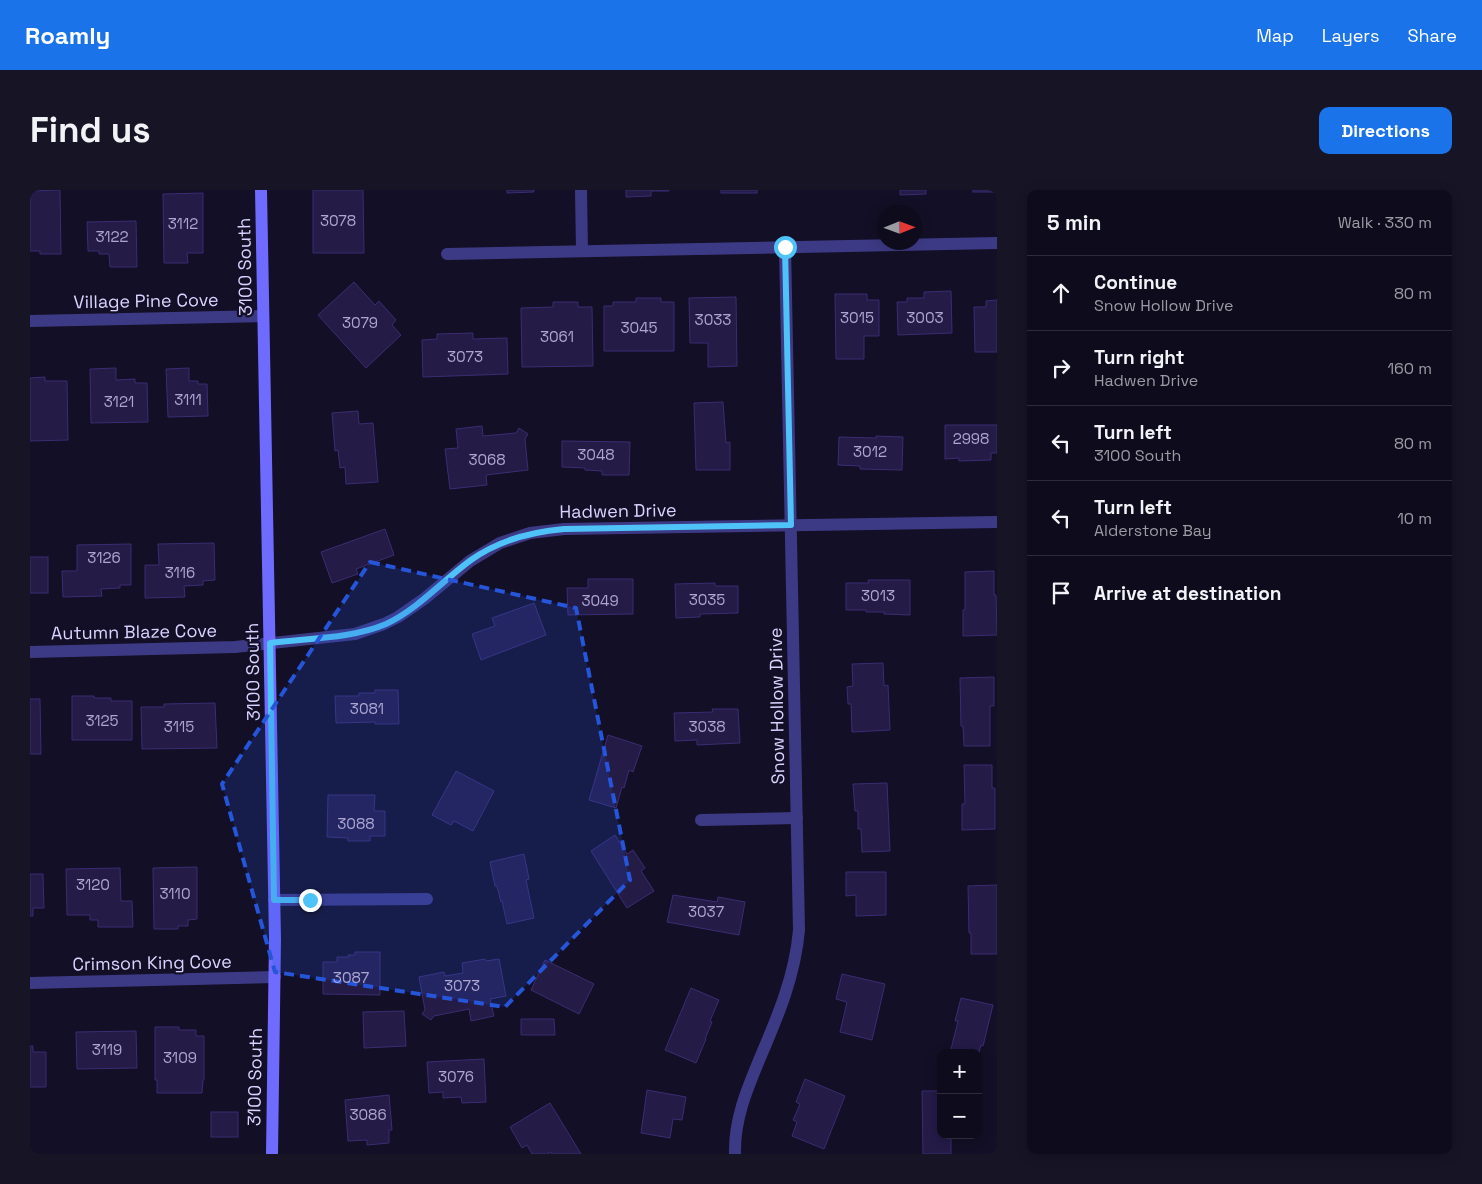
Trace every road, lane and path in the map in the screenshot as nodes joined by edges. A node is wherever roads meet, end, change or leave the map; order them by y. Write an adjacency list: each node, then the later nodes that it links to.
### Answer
1 (261, 190): 7 (main road, 3100 South)
2 (581, 190): 5 (street)
3 (997, 243): 4 (street)
4 (785, 247): 5 (street); 10 (street, Snow Hollow Drive)
5 (582, 251): 6 (street)
6 (447, 254)
7 (263, 316): 8 (street, Village Pine Cove); 11 (main road, 3100 South)
8 (30, 321)
9 (997, 522): 10 (street, Hadwen Drive)
10 (791, 525): 11 (street, Hadwen Drive); 13 (street, Snow Hollow Drive)
11 (270, 643): 12 (street, Autumn Blaze Cove); 16 (main road, 3100 South)
12 (30, 652)
13 (797, 818): 14 (street); 20 (street, Snow Hollow Drive)
14 (701, 820)
15 (427, 899): 16 (street)
16 (274, 900): 17 (main road, 3100 South)
17 (275, 978): 18 (street, Crimson King Cove); 19 (main road, 3100 South)
18 (30, 983)
19 (272, 1154)
20 (735, 1154)

